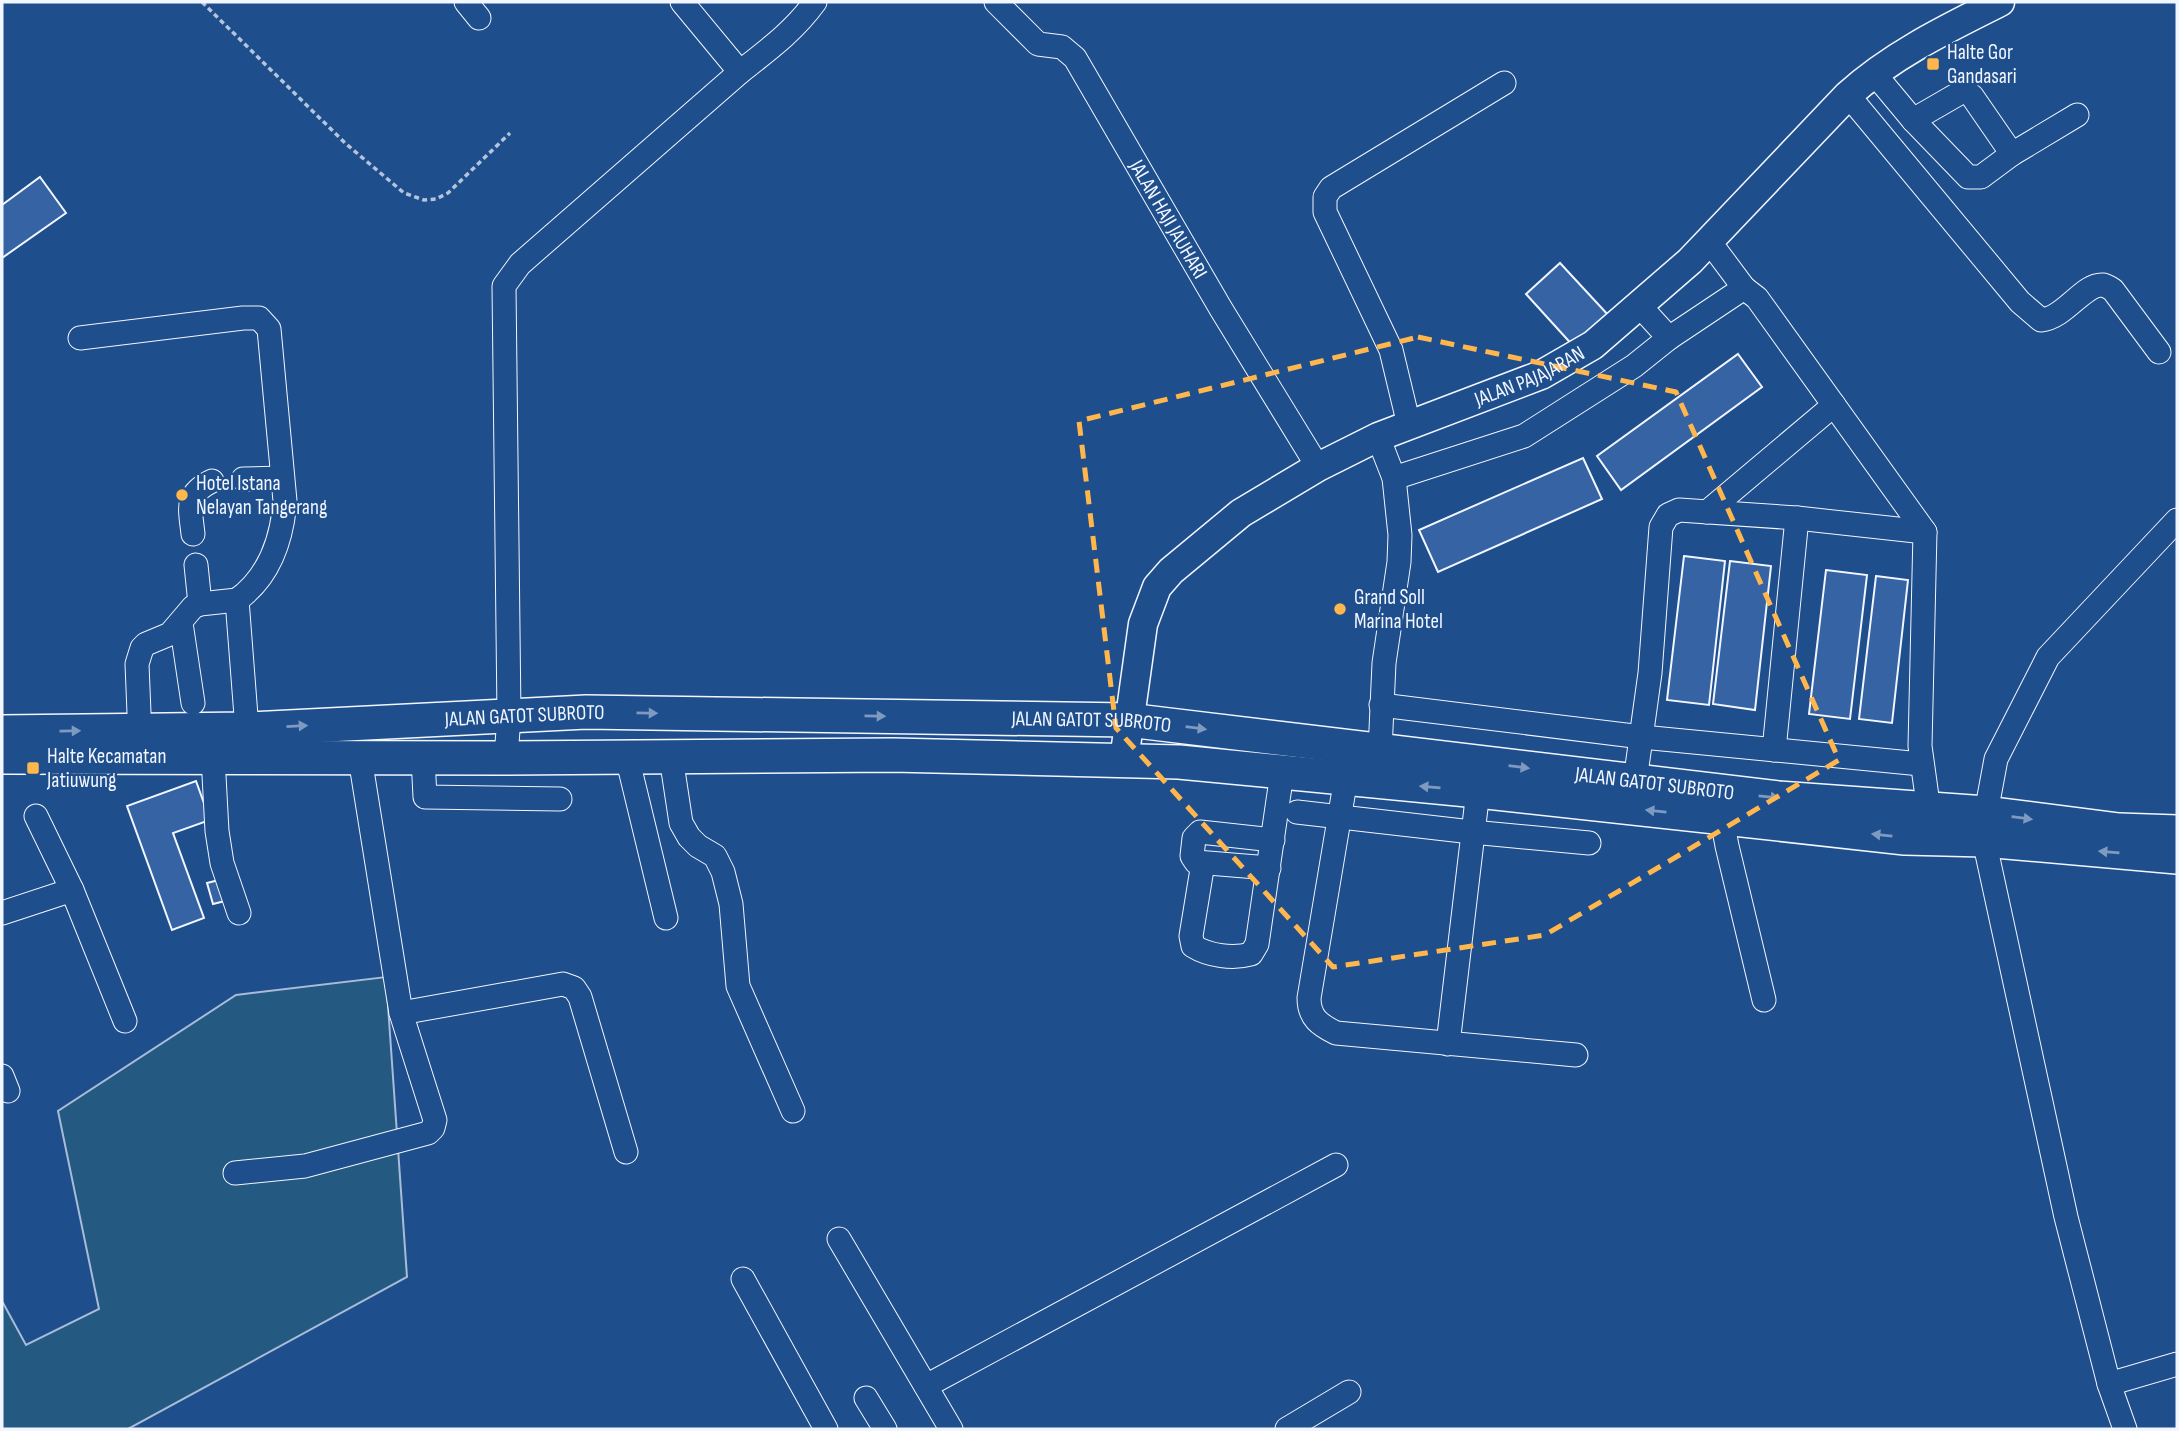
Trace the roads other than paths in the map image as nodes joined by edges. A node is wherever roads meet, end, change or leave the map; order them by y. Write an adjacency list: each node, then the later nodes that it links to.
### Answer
1 (682, 2): 5 (street)
2 (814, 2): 5 (street)
3 (996, 2): 21 (street, JALAN HAJI JAUHARI)
4 (2000, 2): 6 (main road, JALAN PAJAJARAN)
5 (740, 72): 38 (street)
6 (1873, 72): 8 (main road, JALAN PAJAJARAN); 10 (street)
7 (1504, 83): 19 (street)
8 (1848, 95): 12 (main road, JALAN PAJAJARAN); 17 (street)
9 (2077, 115): 11 (street)
10 (1913, 120): 11 (street); 11 (street)
11 (2012, 154)
12 (1709, 241): 13 (street); 14 (main road, JALAN PAJAJARAN)
13 (1745, 288): 16 (street); 18 (street)
14 (1639, 305): 16 (street); 19 (main road, JALAN PAJAJARAN)
15 (80, 338): 22 (street)
16 (1669, 338): 23 (street)
17 (2159, 352)
18 (1834, 405): 26 (street); 29 (street)
19 (1409, 425): 20 (main road, JALAN PAJAJARAN)
20 (1378, 437): 21 (main road, JALAN PAJAJARAN); 23 (street)
21 (1318, 467): 39 (main road, JALAN PAJAJARAN)
22 (282, 478): 24 (street); 32 (street)
23 (1394, 478): 36 (street)
24 (243, 479)
25 (212, 481): 30 (street)
26 (1707, 512): 27 (street); 42 (street)
27 (1797, 518): 29 (street); 43 (street)
28 (2177, 520): 65 (street)
29 (1925, 532): 53 (street)
30 (192, 534)
31 (196, 565): 33 (street)
32 (237, 600): 33 (street); 40 (street)
33 (200, 604): 34 (street)
34 (181, 623): 35 (street); 37 (street)
35 (193, 703)
36 (1381, 712): 42 (street); 44 (street)
37 (139, 713)
38 (509, 716): 39 (highway, JALAN GATOT SUBROTO, one-way to 39); 40 (highway, JALAN GATOT SUBROTO, one-way to 38); 51 (street)
39 (1128, 720): 44 (highway, JALAN GATOT SUBROTO, one-way to 44); 52 (main road, JALAN PAJAJARAN)
40 (247, 729): 41 (highway, JALAN GATOT SUBROTO, one-way to 40)
41 (2, 732)
42 (1642, 737): 43 (street); 56 (street)
43 (1774, 750): 53 (street)
44 (1380, 751): 56 (highway, JALAN GATOT SUBROTO, one-way to 56)
45 (2, 757): 46 (highway, JALAN GATOT SUBROTO)
46 (213, 757): 49 (highway, JALAN GATOT SUBROTO); 73 (street)
47 (627, 757): 48 (highway, JALAN GATOT SUBROTO); 51 (highway, JALAN GATOT SUBROTO); 75 (street)
48 (671, 757): 52 (highway, JALAN GATOT SUBROTO); 81 (street)
49 (360, 758): 50 (highway, JALAN GATOT SUBROTO); 77 (street)
50 (423, 758): 51 (highway, JALAN GATOT SUBROTO); 58 (street)
51 (493, 758): 58 (street)
52 (1124, 760): 54 (highway, JALAN GATOT SUBROTO)
53 (1912, 763): 60 (street)
54 (1287, 773): 55 (highway, JALAN GATOT SUBROTO); 64 (street)
55 (1346, 778): 57 (highway, JALAN GATOT SUBROTO, one-way to 55); 62 (street)
56 (1635, 781): 60 (highway, JALAN GATOT SUBROTO, one-way to 60)
57 (1473, 790): 63 (highway, JALAN GATOT SUBROTO, one-way to 57); 66 (street)
58 (483, 799): 59 (street)
59 (560, 799)
60 (1929, 811): 65 (highway, JALAN GATOT SUBROTO)
61 (36, 816): 72 (street)
62 (1340, 817): 64 (street); 66 (street); 79 (street)
63 (1723, 819): 65 (highway, JALAN GATOT SUBROTO, one-way to 63); 76 (street)
64 (1285, 825): 70 (street); 71 (street)
65 (1985, 827): 67 (highway, JALAN GATOT SUBROTO, one-way to 67); 69 (highway, JALAN GATOT SUBROTO, one-way to 65); 88 (street)
66 (1468, 831): 68 (street); 79 (street)
67 (2177, 832)
68 (1589, 843)
69 (2177, 857)
70 (1203, 863): 71 (street); 71 (street)
71 (1269, 868)
72 (72, 890): 74 (street); 78 (street)
73 (239, 913)
74 (2, 914)
75 (666, 918)
76 (1764, 1000)
77 (401, 1013): 82 (street); 84 (street)
78 (125, 1021)
79 (1442, 1043): 80 (street)
80 (1576, 1055)
81 (793, 1111)
82 (626, 1152)
83 (1336, 1165): 89 (street)
84 (235, 1173)
85 (839, 1239): 89 (street)
86 (743, 1279): 92 (street)
87 (2177, 1364): 88 (street)
88 (2109, 1384): 96 (street)
89 (926, 1386): 94 (street)
90 (1349, 1392): 95 (street)
91 (866, 1398): 93 (street)
92 (826, 1429)
93 (885, 1429)
94 (951, 1429)
95 (1287, 1429)
96 (2125, 1429)

